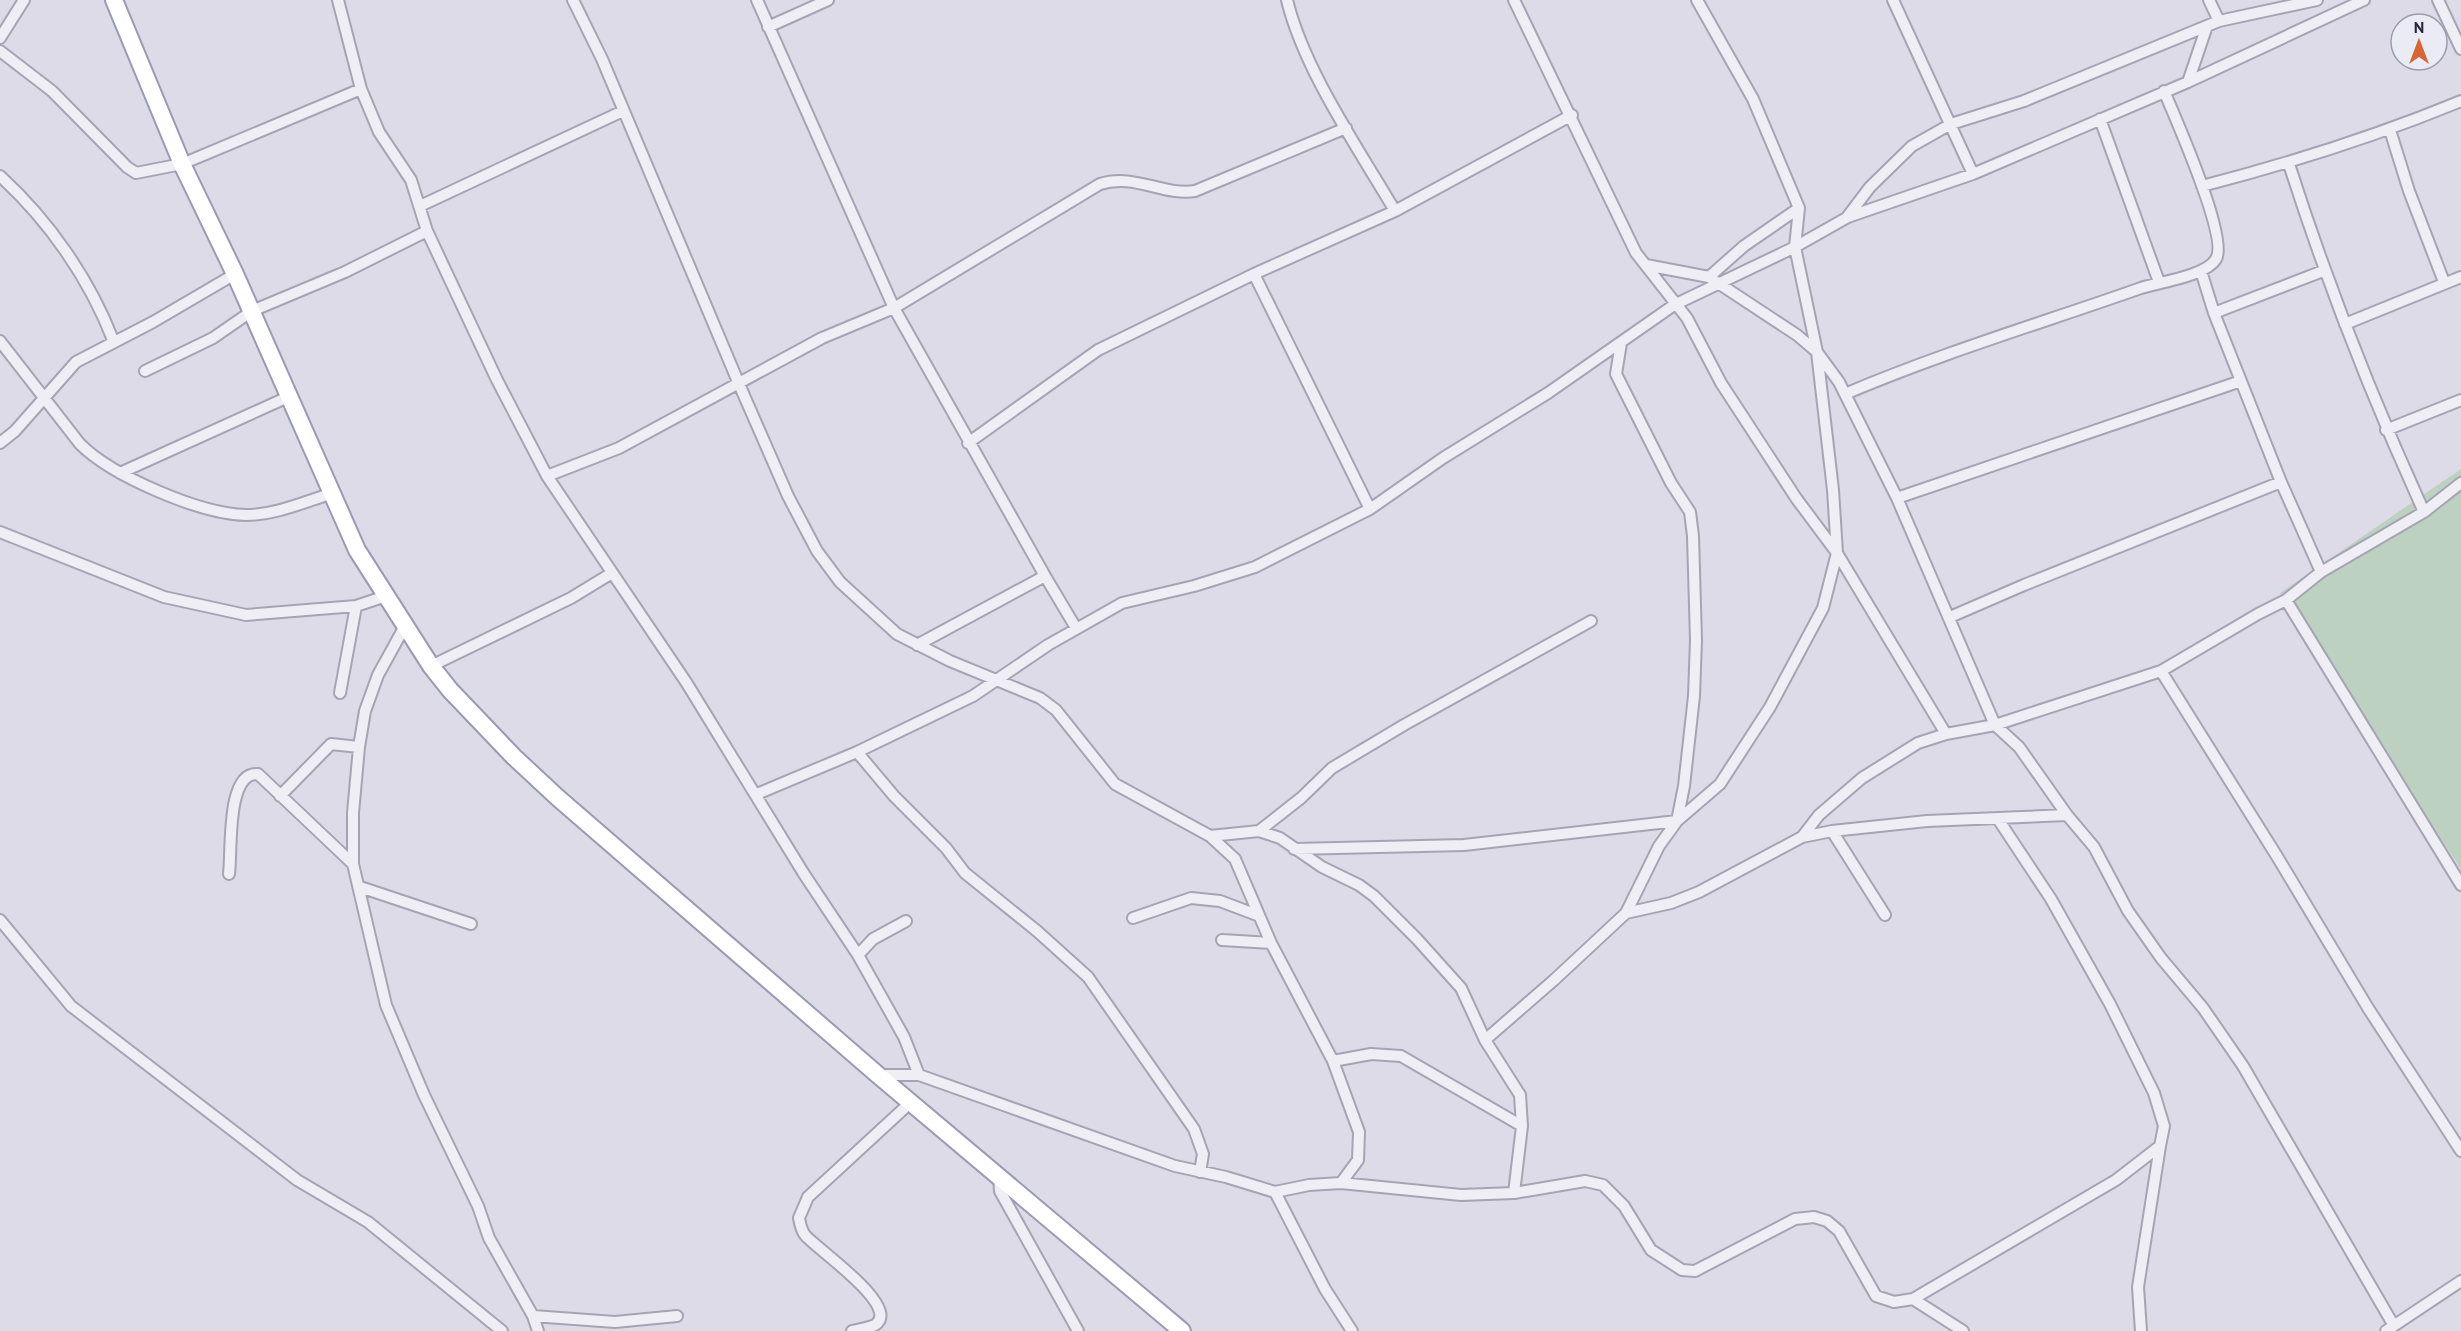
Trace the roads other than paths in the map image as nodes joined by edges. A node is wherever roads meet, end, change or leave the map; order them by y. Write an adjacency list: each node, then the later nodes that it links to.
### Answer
1 (24, 0): 18 (street)
2 (114, 0): 31 (main road)
3 (338, 0): 22 (street)
4 (573, 0): 25 (street)
5 (757, 0): 17 (street)
6 (828, 0): 17 (street)
7 (1287, 0): 29 (street)
8 (1514, 0): 26 (street)
9 (1697, 0): 37 (street)
10 (1893, 0): 28 (street)
11 (2209, 0): 15 (street)
12 (2317, 0): 15 (street)
13 (2364, 0): 21 (street)
14 (2438, 0): 19 (street)
15 (2219, 21): 16 (street)
16 (2207, 26): 21 (street); 28 (street)
17 (768, 27): 53 (street)
18 (0, 38)
19 (2461, 49)
20 (0, 51): 31 (street)
21 (2188, 82): 23 (street)
22 (361, 89): 31 (street); 36 (street)
23 (2164, 91): 27 (street); 35 (street)
24 (2461, 101): 30 (street)
25 (623, 111): 36 (street); 63 (street)
26 (1572, 116): 38 (street); 42 (street)
27 (2100, 119): 33 (street); 49 (street)
28 (1951, 124): 33 (street); 39 (street)
29 (1346, 128): 38 (street); 53 (street)
30 (2390, 130): 32 (street); 50 (street)
31 (182, 164): 45 (main road)
32 (2289, 164): 35 (street); 43 (street)
33 (1973, 174): 39 (street)
34 (0, 176): 57 (street)
35 (2202, 186): 44 (street)
36 (420, 206): 40 (street)
37 (1799, 208): 41 (street); 47 (street)
38 (1395, 211): 46 (street)
39 (1848, 217): 41 (street)
40 (427, 231): 54 (street); 72 (street)
41 (1795, 247): 51 (street); 60 (street)
42 (1646, 265): 47 (street); 52 (street)
43 (2323, 271): 55 (street); 56 (street)
44 (2200, 272): 49 (street); 55 (street)
45 (235, 274): 54 (main road); 57 (street)
46 (1254, 274): 70 (street); 77 (street)
47 (1709, 277): 51 (street)
48 (2461, 277): 50 (street)
49 (2159, 282): 64 (street)
50 (2444, 282): 56 (street)
51 (1722, 283): 52 (street); 60 (street)
52 (1674, 305): 59 (street); 80 (street)
53 (894, 308): 63 (street); 70 (street)
54 (252, 311): 61 (street); 65 (main road)
55 (2214, 313): 62 (street)
56 (2345, 324): 68 (street)
57 (113, 340): 66 (street)
58 (0, 341): 66 (street)
59 (1621, 343): 77 (street); 104 (street)
60 (1817, 352): 64 (street); 80 (street)
61 (145, 371)
62 (2241, 381): 73 (street); 76 (street)
63 (739, 384): 72 (street); 91 (street)
64 (1845, 394): 76 (street)
65 (288, 397): 71 (street); 75 (main road)
66 (44, 398): 69 (street); 71 (street)
67 (2461, 400): 68 (street)
68 (2386, 430): 78 (street)
69 (0, 443)
70 (968, 443): 83 (street)
71 (120, 473): 75 (street)
72 (548, 476): 82 (street)
73 (2281, 482): 81 (street); 87 (street)
74 (2461, 483): 78 (street)
75 (330, 494): 84 (main road)
76 (1897, 498): 87 (street)
77 (1370, 509): 90 (street)
78 (2424, 512): 81 (street)
79 (0, 532): 86 (street)
80 (1837, 553): 97 (street); 104 (street)
81 (2321, 572): 85 (street)
82 (612, 573): 92 (street); 100 (street)
83 (1045, 576): 90 (street); 91 (street)
84 (386, 596): 86 (street); 89 (main road)
85 (2286, 600): 93 (street); 112 (street)
86 (356, 606): 95 (street)
87 (1950, 617): 96 (street)
88 (1591, 621): 105 (street)
89 (405, 626): 92 (main road); 98 (street)
90 (1076, 628): 94 (street)
91 (916, 645): 94 (street)
92 (431, 666): 126 (main road)
93 (2161, 671): 96 (street); 131 (street)
94 (997, 679): 99 (street); 107 (street)
95 (340, 693)
96 (1995, 725): 97 (street); 102 (street)
97 (1946, 734): 108 (street)
98 (359, 747): 101 (street); 110 (street)
99 (857, 752): 100 (street); 132 (street)
100 (757, 794): 123 (street)
101 (280, 796): 110 (street); 111 (street)
102 (2067, 815): 103 (street); 141 (street)
103 (1998, 819): 106 (street); 130 (street)
104 (1677, 821): 109 (street); 114 (street)
105 (1258, 831): 107 (street); 109 (street)
106 (1832, 831): 108 (street); 116 (street)
107 (1210, 836): 115 (street)
108 (1802, 837): 114 (street)
109 (1294, 849): 124 (street)
110 (353, 864): 113 (street)
111 (229, 874)
112 (2461, 885)
113 (360, 887): 120 (street); 139 (street)
114 (1626, 913): 124 (street)
115 (1257, 915): 117 (street); 122 (street)
116 (1885, 915)
117 (1134, 918)
118 (0, 920): 142 (street)
119 (906, 921): 123 (street)
120 (471, 924)
121 (1222, 940): 122 (street)
122 (1270, 943): 125 (street)
123 (858, 955): 127 (street)
124 (1485, 1040): 129 (street)
125 (1333, 1061): 129 (street); 134 (street)
126 (879, 1075): 127 (street); 128 (main road)
127 (919, 1075): 132 (street)
128 (911, 1102): 133 (main road); 144 (street)
129 (1522, 1126): 136 (street)
130 (2160, 1146): 138 (street); 149 (street)
131 (2461, 1150)
132 (1200, 1172): 135 (street)
133 (999, 1177): 145 (street); 146 (main road)
134 (1341, 1183): 135 (street); 136 (street)
135 (1275, 1192): 147 (street)
136 (1514, 1193): 138 (street)
137 (2461, 1281): 141 (street)
138 (1913, 1299): 148 (street)
139 (533, 1316): 140 (street); 143 (street)
140 (677, 1316)
141 (2390, 1328)
142 (502, 1331)
143 (538, 1331)
144 (852, 1331)
145 (1078, 1331)
146 (1182, 1331)
147 (1352, 1331)
148 (1963, 1331)
149 (2141, 1331)

